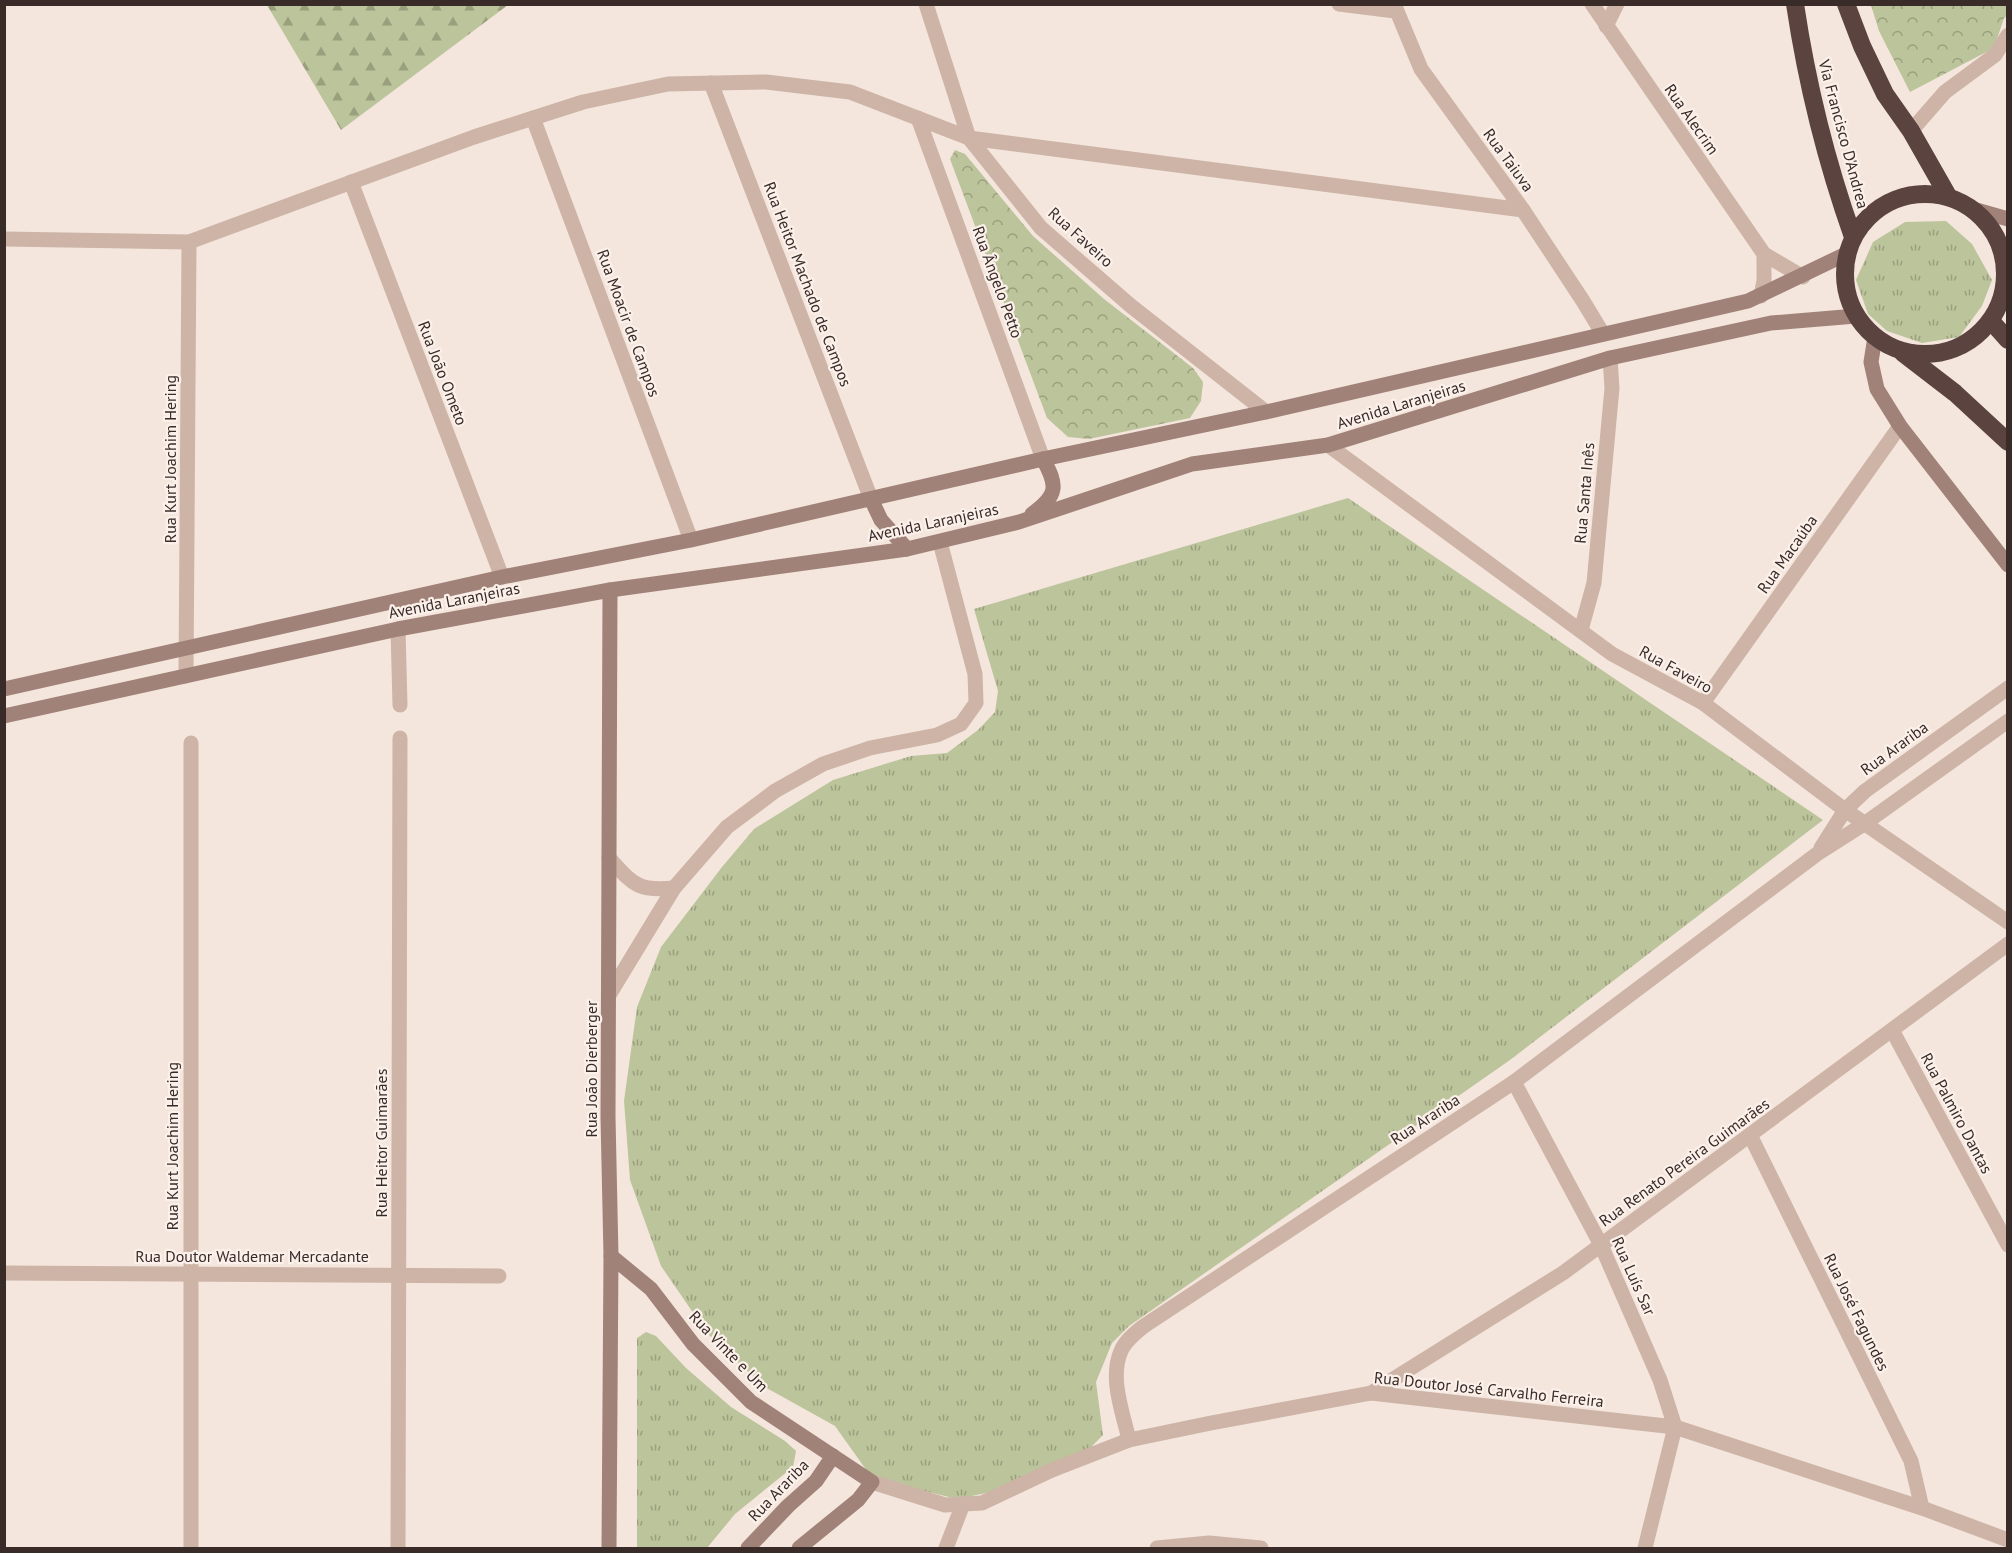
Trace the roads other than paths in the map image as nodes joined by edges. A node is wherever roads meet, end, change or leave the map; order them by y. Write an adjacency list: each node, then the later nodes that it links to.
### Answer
1 (926, 4): 14 (street, Rua Faveiro)
2 (1339, 4): 7 (street)
3 (1592, 4): 8 (street, Rua Alecrim)
4 (1617, 4): 8 (street)
5 (1795, 4): 20 (highway, Via Francisco D'Andrea)
6 (1846, 4): 13 (highway)
7 (1395, 8): 18 (street, Rua Taiuva)
8 (1606, 26): 23 (street, Rua Alecrim)
9 (2007, 35): 13 (street)
10 (711, 83): 11 (street); 12 (street); 40 (street, Rua Heitor Machado de Campos)
11 (533, 118): 15 (street); 42 (street, Rua Moacir de Campos)
12 (918, 118): 14 (street); 39 (street, Rua Ângelo Petto)
13 (1911, 131): 16 (highway)
14 (969, 138): 18 (street); 35 (street, Rua Faveiro)
15 (351, 182): 22 (street); 46 (street, Rua João Ometo)
16 (1948, 196): 17 (highway); 20 (highway)
17 (1973, 209): 19 (main road); 27 (highway)
18 (1523, 210): 30 (street, Rua Taiuva)
19 (2007, 219)
20 (1853, 237): 24 (highway)
21 (4, 239): 22 (street)
22 (189, 242): 50 (street, Rua Kurt Joachim Hering)
23 (1764, 254): 25 (street, Rua Alecrim); 26 (street)
24 (1846, 254): 25 (main road, Avenida Laranjeiras); 28 (highway)
25 (1803, 277): 26 (main road, Avenida Laranjeiras)
26 (1761, 296): 30 (main road, Avenida Laranjeiras)
27 (2005, 296): 29 (highway)
28 (1856, 316): 31 (highway); 34 (main road, Avenida Laranjeiras)
29 (1991, 321): 32 (highway); 33 (highway)
30 (1603, 334): 35 (main road, Avenida Laranjeiras)
31 (1875, 337): 33 (highway); 36 (main road)
32 (2007, 340)
33 (1899, 350): 37 (highway)
34 (1610, 358): 38 (main road, Avenida Laranjeiras); 49 (street, Rua Santa Inês)
35 (1266, 412): 39 (main road, Avenida Laranjeiras)
36 (1900, 426): 45 (main road); 54 (street, Rua Macaúba)
37 (2007, 442)
38 (1328, 446): 41 (main road, Avenida Laranjeiras); 49 (street, Rua Faveiro)
39 (1043, 459): 40 (main road, Avenida Laranjeiras); 41 (main road)
40 (871, 499): 42 (main road, Avenida Laranjeiras); 44 (main road)
41 (1019, 522): 43 (main road, Avenida Laranjeiras)
42 (691, 540): 46 (main road, Avenida Laranjeiras)
43 (940, 542): 44 (main road, Avenida Laranjeiras); 64 (street)
44 (907, 549): 47 (main road, Avenida Laranjeiras)
45 (2007, 565)
46 (502, 577): 50 (main road, Avenida Laranjeiras)
47 (610, 590): 48 (main road, Avenida Laranjeiras); 63 (main road, Rua João Dierberger)
48 (398, 629): 51 (main road, Avenida Laranjeiras); 55 (street)
49 (1581, 630): 54 (street, Rua Faveiro)
50 (188, 649): 51 (street, Rua Kurt Joachim Hering); 53 (main road, Avenida Laranjeiras)
51 (186, 676): 56 (main road, Avenida Laranjeiras)
52 (2007, 688): 60 (street, Rua Arariba)
53 (4, 689)
54 (1703, 703): 60 (street, Rua Faveiro)
55 (400, 705)
56 (4, 716)
57 (2007, 721): 61 (street, Rua Arariba)
58 (400, 738): 76 (street, Rua Heitor Guimarães)
59 (190, 742): 75 (street, Rua Kurt Joachim Hering)
60 (1845, 810): 61 (street, Rua Faveiro); 62 (street, Rua Arariba)
61 (1864, 824): 62 (street, Rua Arariba); 65 (street, Rua Faveiro)
62 (1817, 854): 69 (street, Rua Arariba)
63 (609, 858): 64 (street); 67 (main road, Rua João Dierberger)
64 (674, 888): 67 (street)
65 (2007, 922)
66 (2007, 945): 68 (street, Rua Renato Pereira Guimarães)
67 (609, 995): 73 (main road, Rua João Dierberger)
68 (1892, 1030): 70 (street, Rua Renato Pereira Guimarães); 72 (street, Rua Palmiro Dantas)
69 (1514, 1082): 71 (street, Rua Luís Sar); 80 (street, Rua Arariba)
70 (1750, 1135): 71 (street, Rua Renato Pereira Guimarães); 84 (street, Rua José Fagundes)
71 (1601, 1245): 78 (street, Rua Renato Pereira Guimarães); 79 (street, Rua Luís Sar)
72 (2007, 1245)
73 (611, 1256): 81 (main road, Rua Vinte e Um); 88 (main road, Rua João Dierberger)
74 (4, 1273): 75 (street, Rua Doutor Waldemar Mercadante)
75 (190, 1274): 76 (street, Rua Doutor Waldemar Mercadante); 86 (street, Rua Kurt Joachim Hering)
76 (399, 1275): 77 (street, Rua Doutor Waldemar Mercadante); 87 (street, Rua Heitor Guimarães)
77 (499, 1276)
78 (1371, 1393): 79 (street, Rua Doutor José Carvalho Ferreira); 80 (street, Rua Doutor José Carvalho Ferreira)
79 (1675, 1427): 84 (street, Rua Doutor José Carvalho Ferreira); 94 (street)
80 (1129, 1440): 83 (street, Rua Doutor José Carvalho Ferreira)
81 (833, 1456): 82 (main road, Rua Doutor José Carvalho Ferreira); 89 (main road, Rua Arariba)
82 (872, 1482): 83 (street, Rua Doutor José Carvalho Ferreira); 90 (main road)
83 (963, 1504): 91 (street)
84 (1922, 1508): 85 (street, Rua Doutor José Carvalho Ferreira)
85 (2007, 1540)
86 (190, 1548)
87 (398, 1548)
88 (609, 1548)
89 (748, 1548)
90 (799, 1548)
91 (946, 1548)
92 (1157, 1548): 93 (street)
93 (1261, 1548)
94 (1645, 1548)

